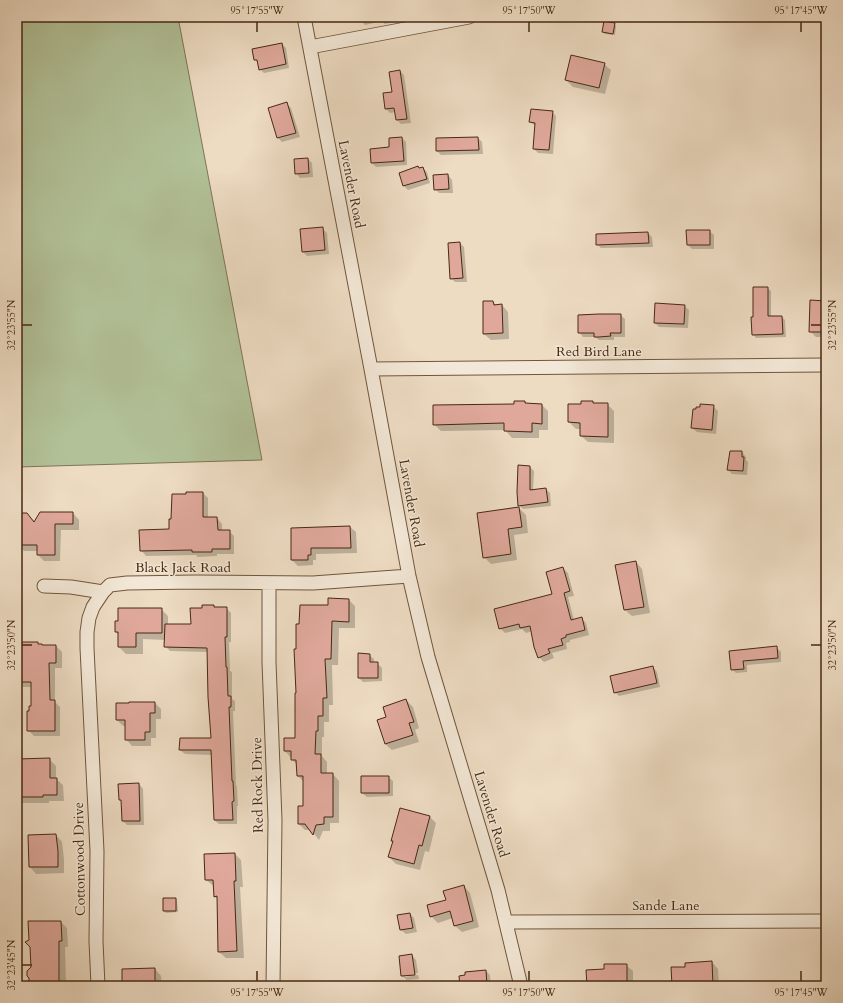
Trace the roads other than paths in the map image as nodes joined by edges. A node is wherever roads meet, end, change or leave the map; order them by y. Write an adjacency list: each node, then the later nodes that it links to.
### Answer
1 (304, 17): 3 (street, Lavender Road)
2 (469, 17): 3 (street)
3 (310, 47): 5 (street, Lavender Road)
4 (826, 365): 5 (street, Red Bird Lane)
5 (371, 369): 6 (street, Lavender Road)
6 (409, 576): 7 (street, Black Jack Road); 11 (street, Lavender Road)
7 (269, 584): 9 (street, Black Jack Road); 13 (street, Red Rock Drive)
8 (44, 586): 9 (street)
9 (103, 592): 12 (street, Cottonwood Drive)
10 (826, 920): 11 (street, Sande Lane)
11 (507, 922): 14 (street, Lavender Road)
12 (98, 986)
13 (273, 986)
14 (521, 986)

